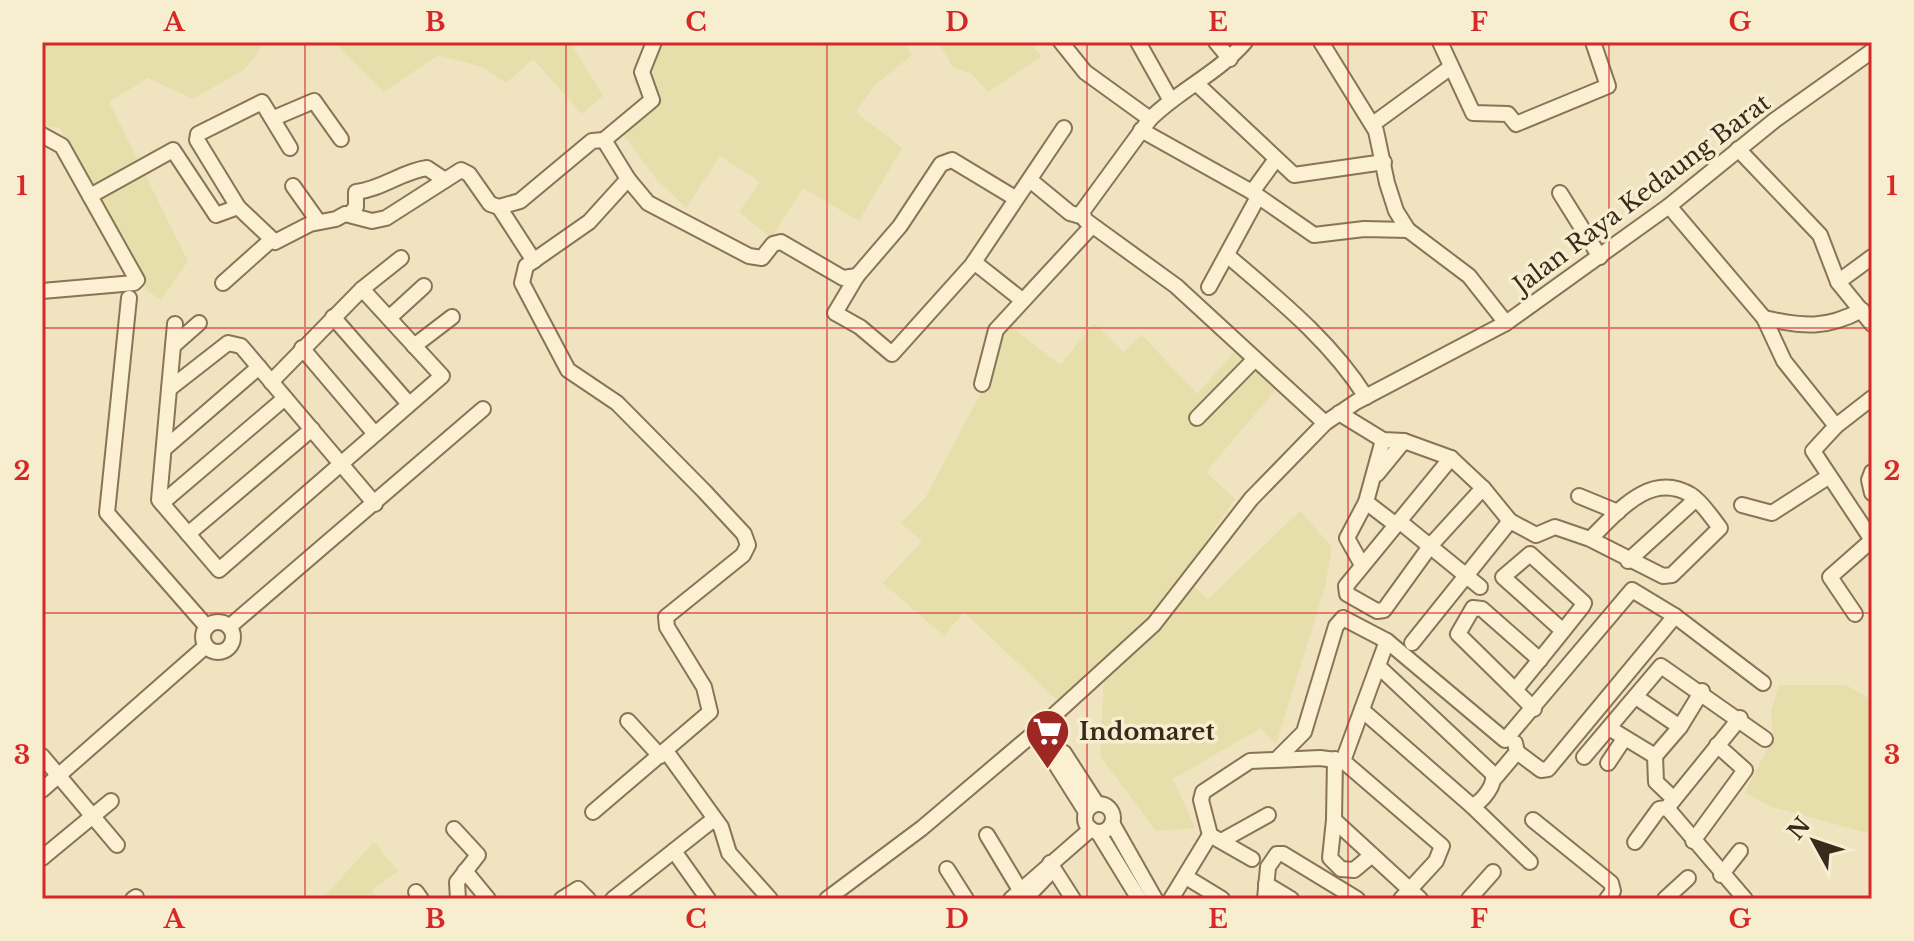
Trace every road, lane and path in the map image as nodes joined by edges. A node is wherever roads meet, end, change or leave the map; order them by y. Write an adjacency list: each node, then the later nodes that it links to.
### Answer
1 (654, 42): 20 (street)
2 (1061, 42): 16 (street)
3 (1138, 42): 13 (street)
4 (1216, 42): 10 (street)
5 (1245, 42): 10 (street)
6 (1321, 42): 15 (street)
7 (1440, 42): 11 (street)
8 (1593, 42): 11 (street)
9 (1872, 51): 22 (street, Jalan Raya Kedaung Barat)
10 (1230, 59): 12 (street)
11 (1451, 67): 15 (street)
12 (1197, 84): 13 (street); 23 (street)
13 (1170, 99): 16 (street)
14 (274, 118): 19 (street); 21 (street); 34 (street)
15 (1373, 124): 24 (street)
16 (1145, 125): 30 (street); 38 (street)
17 (1064, 128): 27 (street)
18 (42, 135): 31 (street)
19 (341, 139)
20 (604, 140): 25 (street); 35 (street)
21 (290, 148)
22 (1738, 149): 33 (street, Jalan Raya Kedaung Barat); 48 (street)
23 (1276, 159): 24 (street); 30 (street)
24 (1384, 162): 39 (street)
25 (628, 179): 45 (street); 47 (street)
26 (445, 180): 35 (street); 36 (street); 36 (street)
27 (1030, 180): 32 (street); 38 (street)
28 (293, 186): 37 (street)
29 (1560, 193): 42 (street)
30 (1255, 195): 39 (street); 41 (street)
31 (90, 196): 34 (street); 53 (street)
32 (1015, 198): 46 (street); 47 (street)
33 (1669, 206): 42 (street, Jalan Raya Kedaung Barat); 60 (street)
34 (238, 207): 40 (street)
35 (499, 207): 45 (street)
36 (350, 214): 37 (street)
37 (318, 221): 40 (street)
38 (1088, 222): 55 (street); 68 (street)
39 (1408, 230): 62 (street)
40 (270, 241): 49 (street)
41 (1228, 256): 51 (street); 75 (street)
42 (1600, 257): 62 (street, Jalan Raya Kedaung Barat)
43 (1872, 257): 48 (street)
44 (401, 258): 52 (street)
45 (534, 261): 138 (street)
46 (974, 262): 47 (street); 55 (street)
47 (857, 276)
48 (1838, 282): 56 (street)
49 (223, 283)
50 (424, 286): 59 (street)
51 (1209, 287)
52 (362, 289): 57 (street); 59 (street)
53 (42, 291)
54 (129, 298): 114 (street)
55 (1022, 300): 71 (street)
56 (1862, 310): 60 (street); 64 (street)
57 (333, 317): 67 (street); 76 (street)
58 (452, 317): 66 (street)
59 (389, 318): 66 (street)
60 (1764, 318): 81 (street)
61 (199, 323): 65 (street)
62 (1506, 323): 75 (street, Jalan Raya Kedaung Barat)
63 (175, 324): 65 (street)
64 (1872, 324)
65 (173, 346): 72 (street)
66 (414, 346): 76 (street)
67 (302, 348): 70 (street); 84 (street)
68 (1254, 360): 79 (street); 80 (street)
69 (259, 367): 70 (street); 72 (street); 87 (street)
70 (271, 382): 73 (street)
71 (982, 384)
72 (169, 389): 87 (street)
73 (285, 398): 83 (street); 98 (street)
74 (1872, 398): 81 (street)
75 (1361, 399): 78 (street, Jalan Raya Kedaung Barat); 82 (street)
76 (409, 404): 84 (street)
77 (483, 409): 99 (street)
78 (1339, 413): 80 (street, Jalan Raya Kedaung Barat); 82 (street)
79 (1197, 418)
80 (1325, 423): 131 (street, Jalan Raya Kedaung Barat)
81 (1836, 426): 91 (street)
82 (1363, 427): 85 (street)
83 (312, 429): 89 (street); 104 (street)
84 (375, 434): 89 (street)
85 (1383, 440): 86 (street); 92 (street)
86 (1404, 441): 88 (street); 92 (street)
87 (164, 449): 98 (street)
88 (1451, 458): 93 (street); 103 (street)
89 (342, 464): 99 (street); 104 (street)
90 (1872, 472): 94 (street)
91 (1828, 477): 100 (street); 106 (street)
92 (1374, 478): 97 (street)
93 (1483, 488): 102 (street); 107 (street)
94 (1872, 493)
95 (1579, 496): 101 (street)
96 (1695, 500): 101 (street); 108 (street); 108 (street)
97 (1366, 502): 103 (street); 109 (street)
98 (162, 503): 104 (street)
99 (375, 504): 115 (street)
100 (1742, 505)
101 (1618, 512): 105 (street)
102 (1510, 521): 105 (street); 110 (street)
103 (1397, 523): 107 (street); 109 (street)
104 (188, 534)
105 (1590, 539): 108 (street)
106 (1872, 540): 112 (street)
107 (1431, 545): 109 (street); 110 (street)
108 (1628, 561)
109 (1362, 565)
110 (1466, 574): 111 (street); 118 (street)
111 (1480, 587)
112 (1855, 614)
113 (1675, 616): 122 (street); 126 (street); 137 (street)
114 (207, 627): 115 (street); 119 (street)
115 (229, 627): 119 (street)
116 (1563, 631): 116 (street); 120 (street)
117 (1387, 641): 121 (street); 133 (street); 142 (street)
118 (1412, 643)
119 (206, 646): 145 (street)
120 (1540, 660): 123 (street); 123 (street)
121 (1378, 666): 127 (street); 146 (street)
122 (1763, 683)
123 (1515, 690): 126 (street)
124 (1702, 691): 125 (street); 128 (street); 130 (street)
125 (1636, 697): 130 (street); 132 (street)
126 (1534, 709): 133 (street)
127 (1362, 710): 143 (street); 150 (street)
128 (1740, 718): 135 (street); 136 (street)
129 (628, 721): 138 (street)
130 (1680, 727): 140 (street)
131 (1040, 728): 151 (street); 190 (street, Jalan Raya Kedaung Barat)
132 (1609, 728): 134 (street); 141 (street)
133 (1510, 737): 137 (street)
134 (1624, 739): 140 (street); 144 (street)
135 (1765, 739)
136 (1717, 745): 149 (street); 163 (street)
137 (1517, 752): 146 (street)
138 (663, 753): 152 (street); 155 (street)
139 (42, 756): 145 (street)
140 (1655, 756): 149 (street)
141 (1584, 757)
142 (1268, 759): 143 (street); 162 (street)
143 (1339, 760): 156 (street); 181 (street)
144 (1608, 763)
145 (58, 776): 147 (street); 154 (street)
146 (1495, 778): 150 (street)
147 (42, 790)
148 (111, 801): 154 (street)
149 (1671, 803): 163 (street); 164 (street)
150 (1472, 806): 172 (street)
151 (1091, 808): 158 (street); 160 (street)
152 (593, 812)
153 (1268, 815): 162 (street)
154 (92, 816): 165 (street); 169 (street)
155 (714, 819): 166 (street); 189 (street)
156 (1334, 820): 168 (street); 168 (street)
157 (1533, 820): 198 (street)
158 (1112, 823): 160 (street); 182 (street)
159 (454, 829): 174 (street)
160 (1094, 830): 171 (street); 182 (street)
161 (987, 835): 180 (street)
162 (1217, 838): 170 (street); 177 (street)
163 (1693, 841): 176 (street)
164 (1635, 842)
165 (117, 845)
166 (674, 851): 187 (street); 188 (street)
167 (1740, 851): 176 (street)
168 (1372, 855): 181 (street)
169 (42, 858)
170 (1252, 859)
171 (1055, 862): 180 (street); 192 (street)
172 (1530, 862)
173 (947, 869): 191 (street)
174 (465, 871): 183 (street); 184 (street)
175 (1493, 872): 197 (street)
176 (1721, 875): 200 (street)
177 (1186, 877): 193 (street); 194 (street)
178 (1688, 878): 199 (street)
179 (1265, 892): 195 (street); 196 (street)
180 (1019, 896)
181 (1410, 896)
182 (1147, 897)
183 (458, 899)
184 (488, 899)
185 (562, 899): 186 (street)
186 (588, 899)
187 (613, 899)
188 (708, 899)
189 (770, 899)
190 (827, 899)
191 (966, 899)
192 (1073, 899)
193 (1171, 899)
194 (1222, 899)
195 (1291, 899)
196 (1357, 899)
197 (1469, 899)
198 (1607, 899)
199 (1665, 899)
200 (1745, 899)

